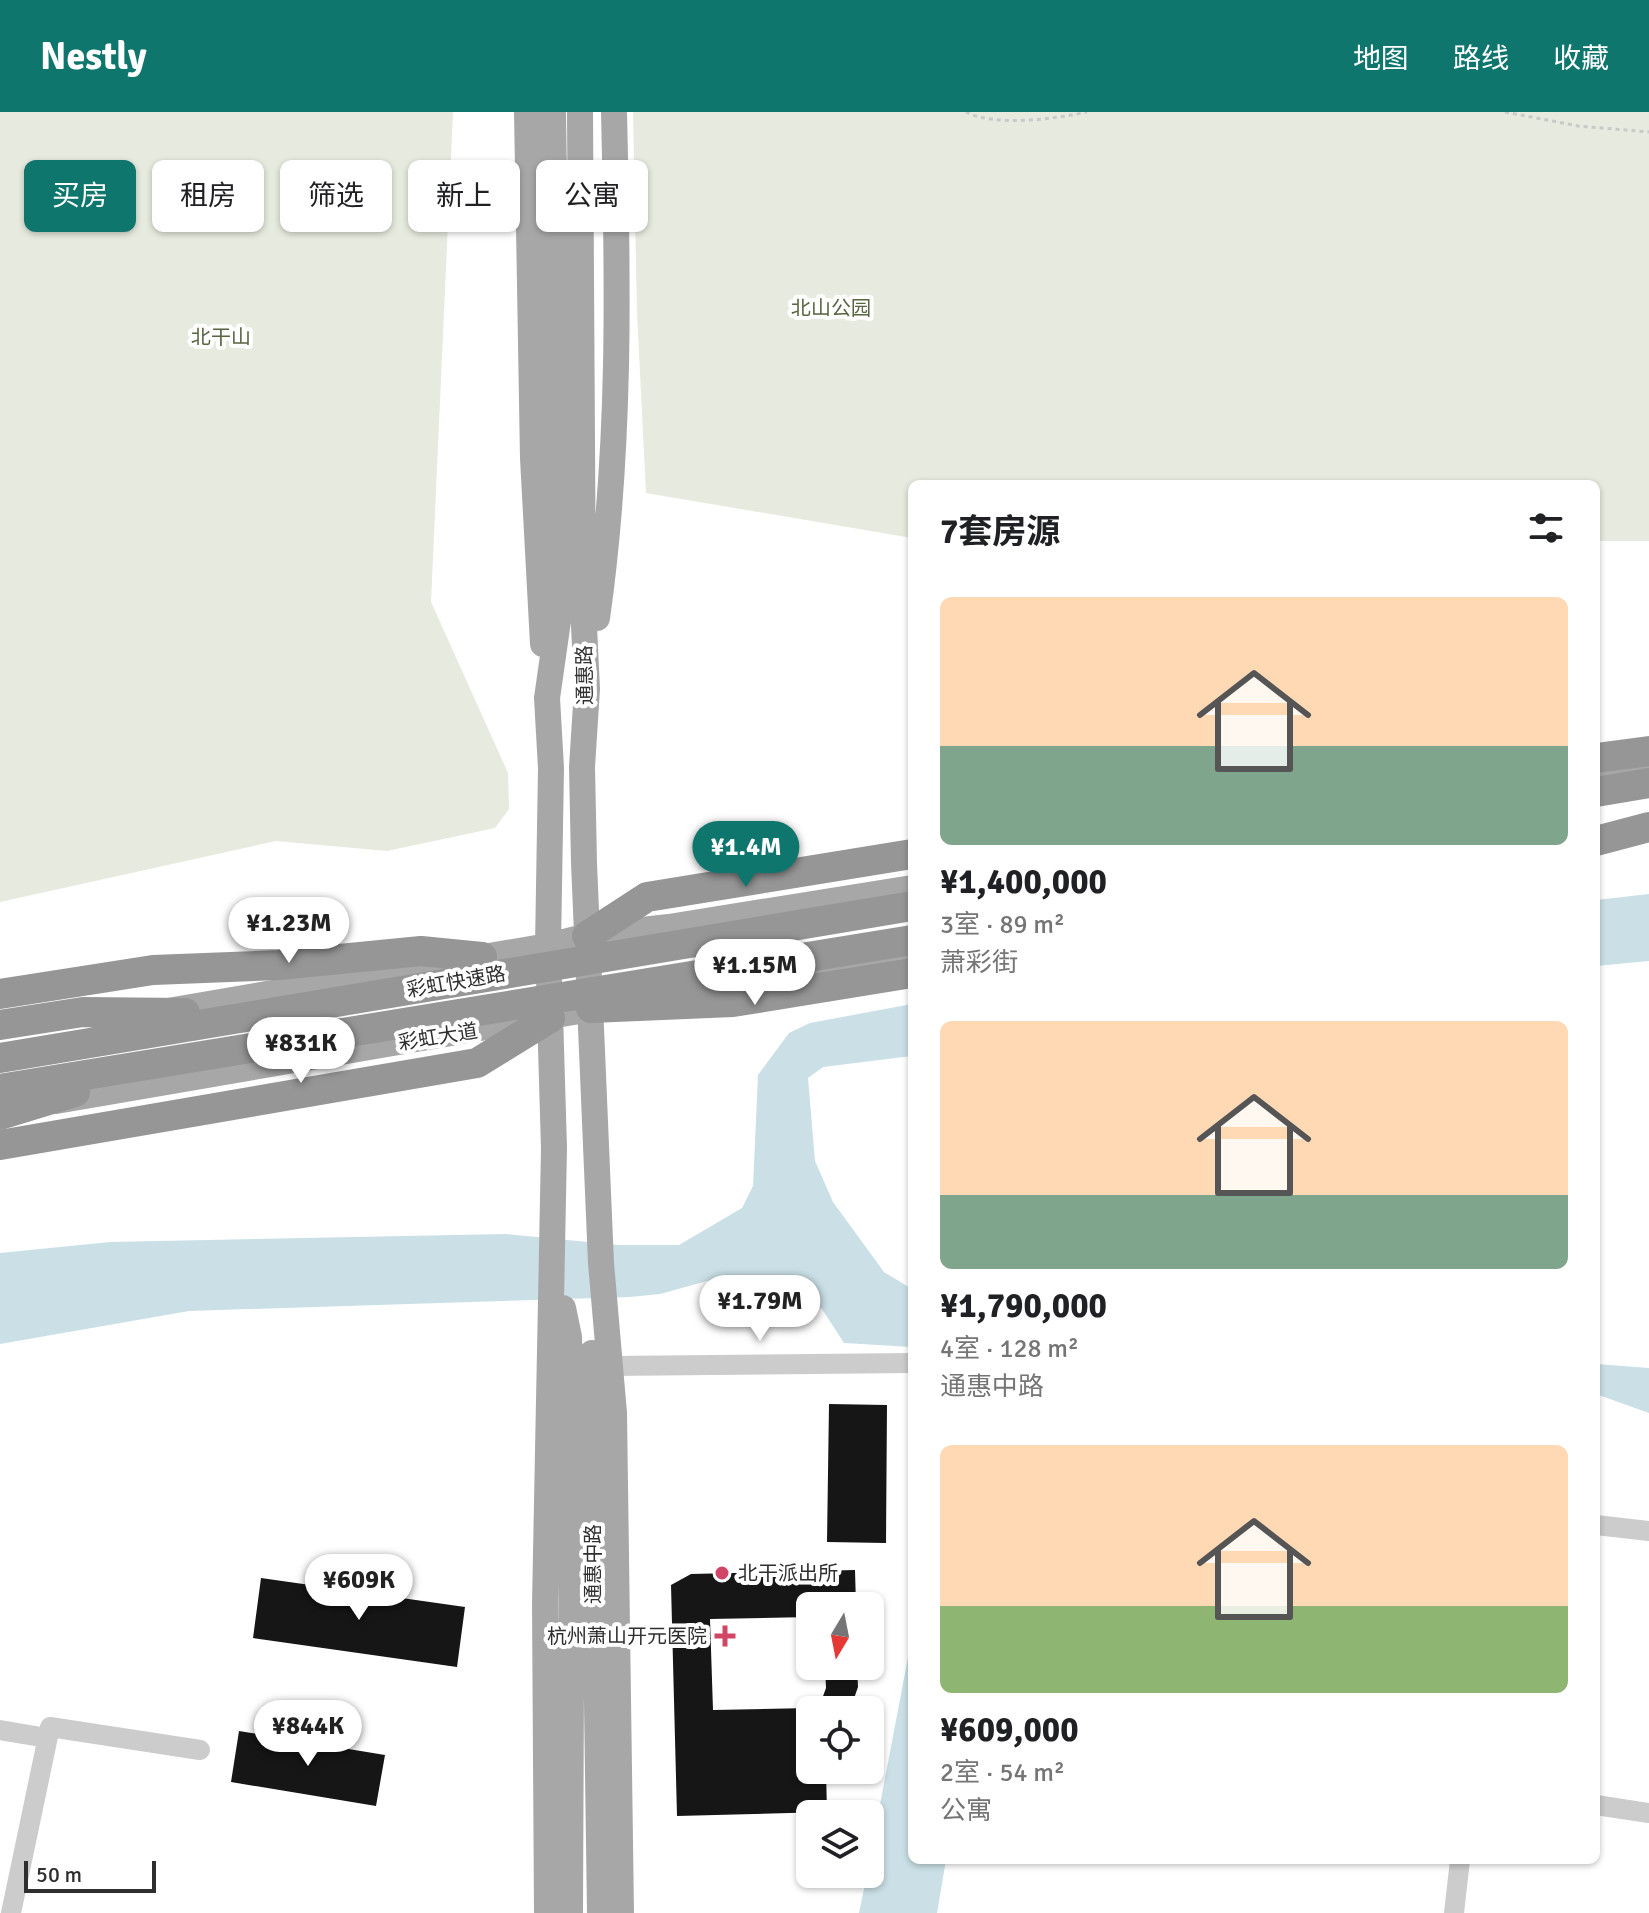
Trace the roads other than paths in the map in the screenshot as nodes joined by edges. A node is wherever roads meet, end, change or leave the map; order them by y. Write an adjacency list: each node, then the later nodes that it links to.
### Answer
1 (527, 112): 6 (main road)
2 (553, 112): 6 (main road, 通惠路)
3 (580, 112): 5 (main road, 通惠路)
4 (614, 112): 5 (main road)
5 (587, 689): 22 (main road, 通惠路)
6 (547, 698): 24 (main road, 通惠路)
7 (1649, 751): 8 (highway)
8 (1600, 757)
9 (1649, 769): 10 (main road)
10 (1600, 775)
11 (1649, 783): 12 (highway)
12 (1600, 791)
13 (1649, 821): 15 (highway)
14 (1649, 827): 17 (highway)
15 (1600, 828)
16 (1649, 836): 18 (main road)
17 (1600, 842)
18 (1600, 842)
19 (908, 855): 22 (highway)
20 (908, 889): 22 (main road)
21 (908, 907): 30 (highway, 彩虹快速路, bridge)
22 (587, 936): 24 (main road); 29 (main road, 通惠路)
23 (908, 941): 34 (highway, 彩虹快速路, bridge)
24 (548, 946): 25 (main road); 31 (main road, 通惠路)
25 (482, 957): 28 (highway); 33 (main road)
26 (908, 958): 29 (main road, 彩虹大道)
27 (908, 974): 29 (highway)
28 (0, 994)
29 (591, 1008): 31 (main road, 彩虹大道); 40 (main road, 通惠路)
30 (271, 1013): 32 (highway, bridge); 35 (highway, 彩虹快速路, bridge)
31 (550, 1018): 37 (main road, 彩虹大道); 38 (highway); 39 (main road, 通惠路)
32 (0, 1025)
33 (0, 1039)
34 (190, 1057): 36 (highway, 彩虹快速路, bridge); 37 (highway, bridge)
35 (0, 1058)
36 (0, 1089)
37 (0, 1113)
38 (0, 1145)
39 (553, 1231): 42 (main road, 通惠中路)
40 (600, 1237): 41 (main road, 通惠中路)
41 (601, 1263): 44 (main road, 通惠中路); 56 (main road, 通惠中路)
42 (553, 1266): 54 (main road, 通惠中路); 55 (main road, 通惠中路)
43 (908, 1363): 44 (street)
44 (609, 1366): 57 (main road, 通惠中路)
45 (1600, 1525): 46 (street)
46 (1649, 1531)
47 (0, 1730): 48 (street)
48 (47, 1738): 49 (street); 53 (street)
49 (200, 1750)
50 (1600, 1806): 51 (street)
51 (1649, 1813)
52 (1460, 1864): 58 (street)
53 (11, 1913)
54 (547, 1913)
55 (570, 1913)
56 (600, 1913)
57 (621, 1913)
58 (1454, 1913)

